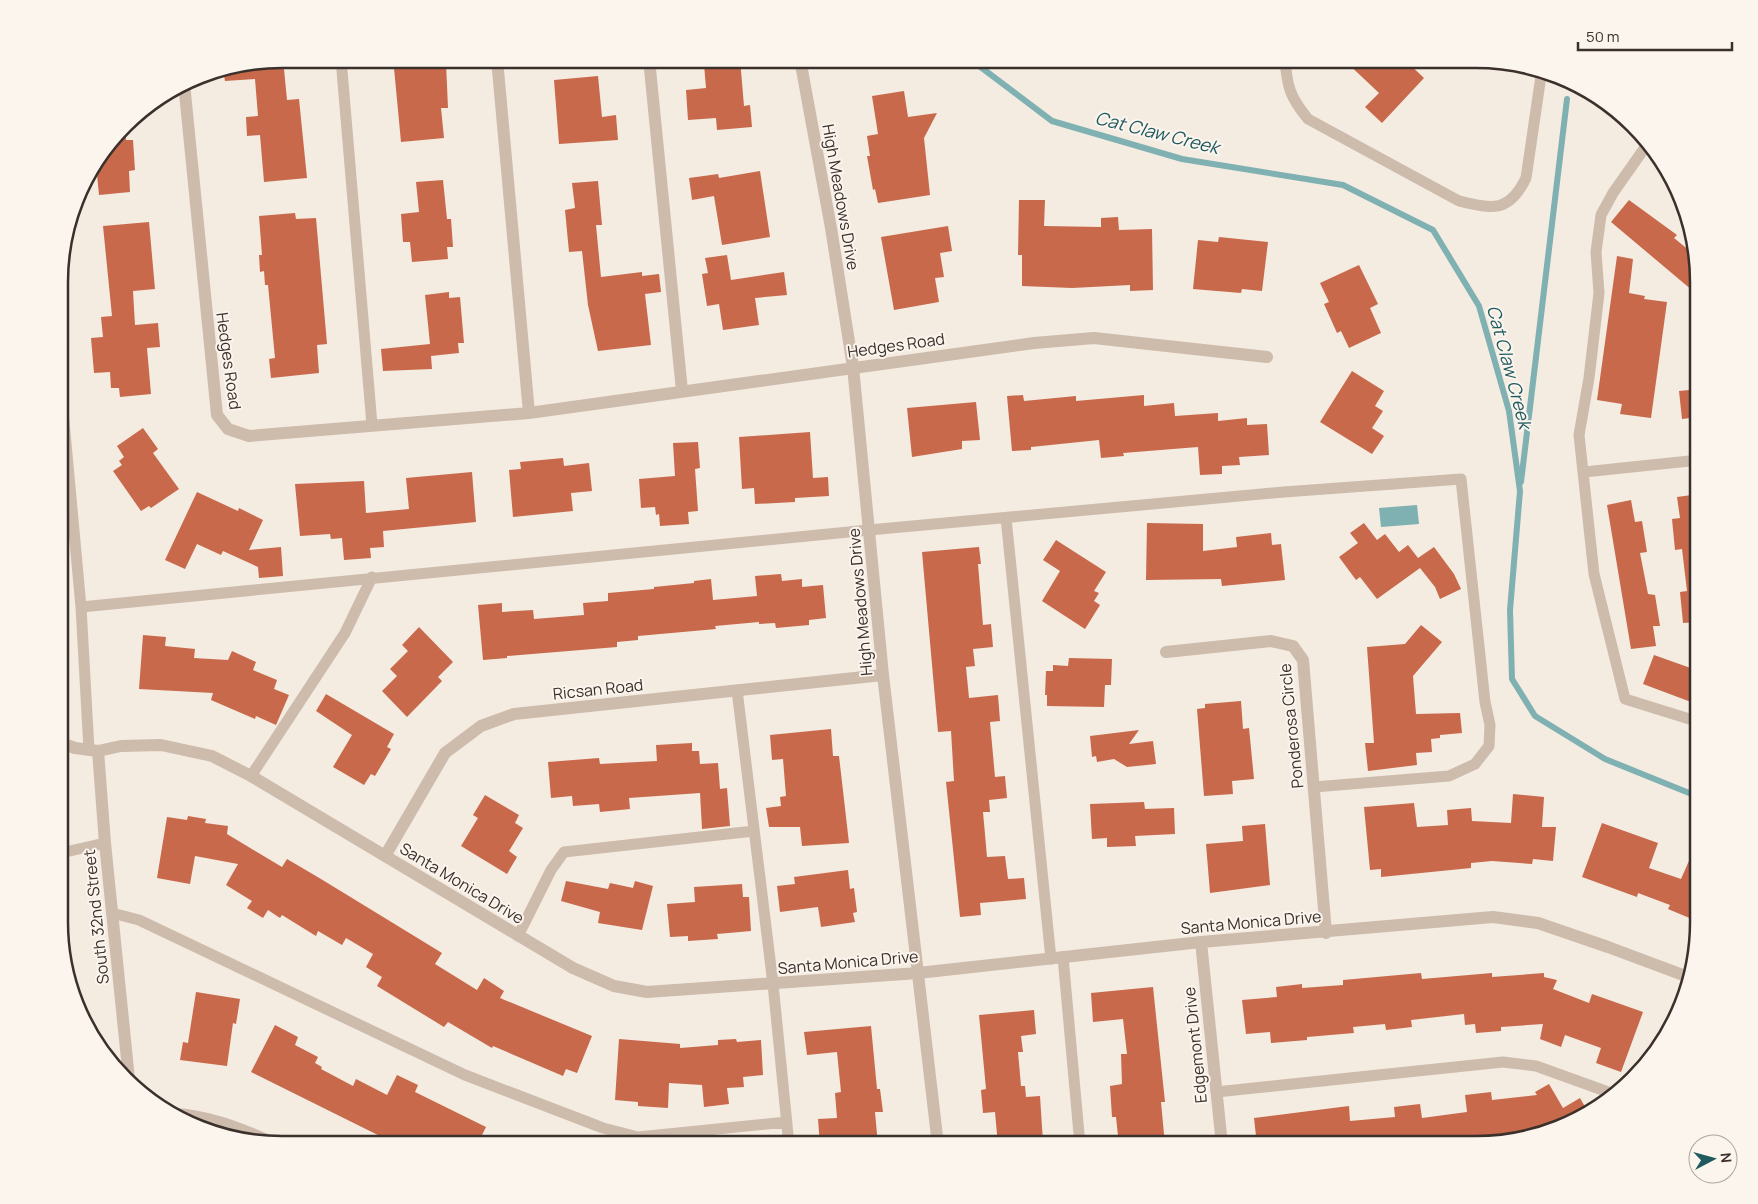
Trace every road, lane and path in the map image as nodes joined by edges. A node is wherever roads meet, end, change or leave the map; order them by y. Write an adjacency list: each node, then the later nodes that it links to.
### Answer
1 (342, 68): 13 (lane)
2 (498, 68): 12 (street)
3 (650, 68): 11 (street)
4 (802, 68): 10 (street, High Meadows Drive)
5 (1286, 68): 6 (lane)
6 (1541, 78)
7 (185, 91): 13 (street, Hedges Road)
8 (1644, 149): 16 (lane)
9 (1267, 357): 10 (street, Hedges Road)
10 (853, 367): 11 (street, Hedges Road); 18 (street, High Meadows Drive)
11 (682, 391): 12 (street, Hedges Road)
12 (529, 413): 13 (street, Hedges Road)
13 (372, 425)
14 (1690, 461): 16 (lane)
15 (68, 465): 20 (lane)
16 (1584, 472): 24 (lane)
17 (1006, 518): 18 (lane); 28 (lane); 37 (lane)
18 (869, 530): 19 (lane); 22 (street, High Meadows Drive)
19 (372, 577): 20 (lane); 27 (lane)
20 (81, 607): 26 (lane)
21 (1166, 652): 28 (street, Ponderosa Circle)
22 (883, 675): 23 (street, Ricsan Road); 38 (street, High Meadows Drive)
23 (738, 690): 29 (lane); 32 (street, Ricsan Road)
24 (1690, 719)
25 (68, 745): 26 (street, Santa Monica Drive)
26 (94, 751): 27 (street, Santa Monica Drive); 30 (street, South 32nd Street)
27 (252, 776): 32 (street, Santa Monica Drive)
28 (1314, 787): 34 (street, Ponderosa Circle)
29 (754, 831): 35 (lane); 40 (lane)
30 (105, 843): 31 (lane); 33 (street, South 32nd Street)
31 (68, 852)
32 (385, 856): 35 (street, Santa Monica Drive)
33 (112, 913): 41 (street, South 32nd Street); 47 (lane)
34 (1326, 933): 36 (street, Santa Monica Drive); 39 (street, Santa Monica Drive)
35 (518, 936): 40 (street, Santa Monica Drive)
36 (1201, 942): 37 (street, Santa Monica Drive); 42 (street, Edgemont Drive)
37 (1057, 958): 38 (street, Santa Monica Drive); 51 (lane)
38 (918, 973): 40 (street, Santa Monica Drive); 50 (street, High Meadows Drive)
39 (1684, 975)
40 (773, 984): 45 (lane)
41 (127, 1071)
42 (1216, 1092): 43 (lane); 52 (street, Edgemont Drive)
43 (1607, 1092)
44 (187, 1114): 46 (street)
45 (787, 1122): 48 (lane); 49 (lane)
46 (256, 1135)
47 (634, 1136)
48 (648, 1136)
49 (788, 1136)
50 (937, 1136)
51 (1079, 1136)
52 (1221, 1136)

